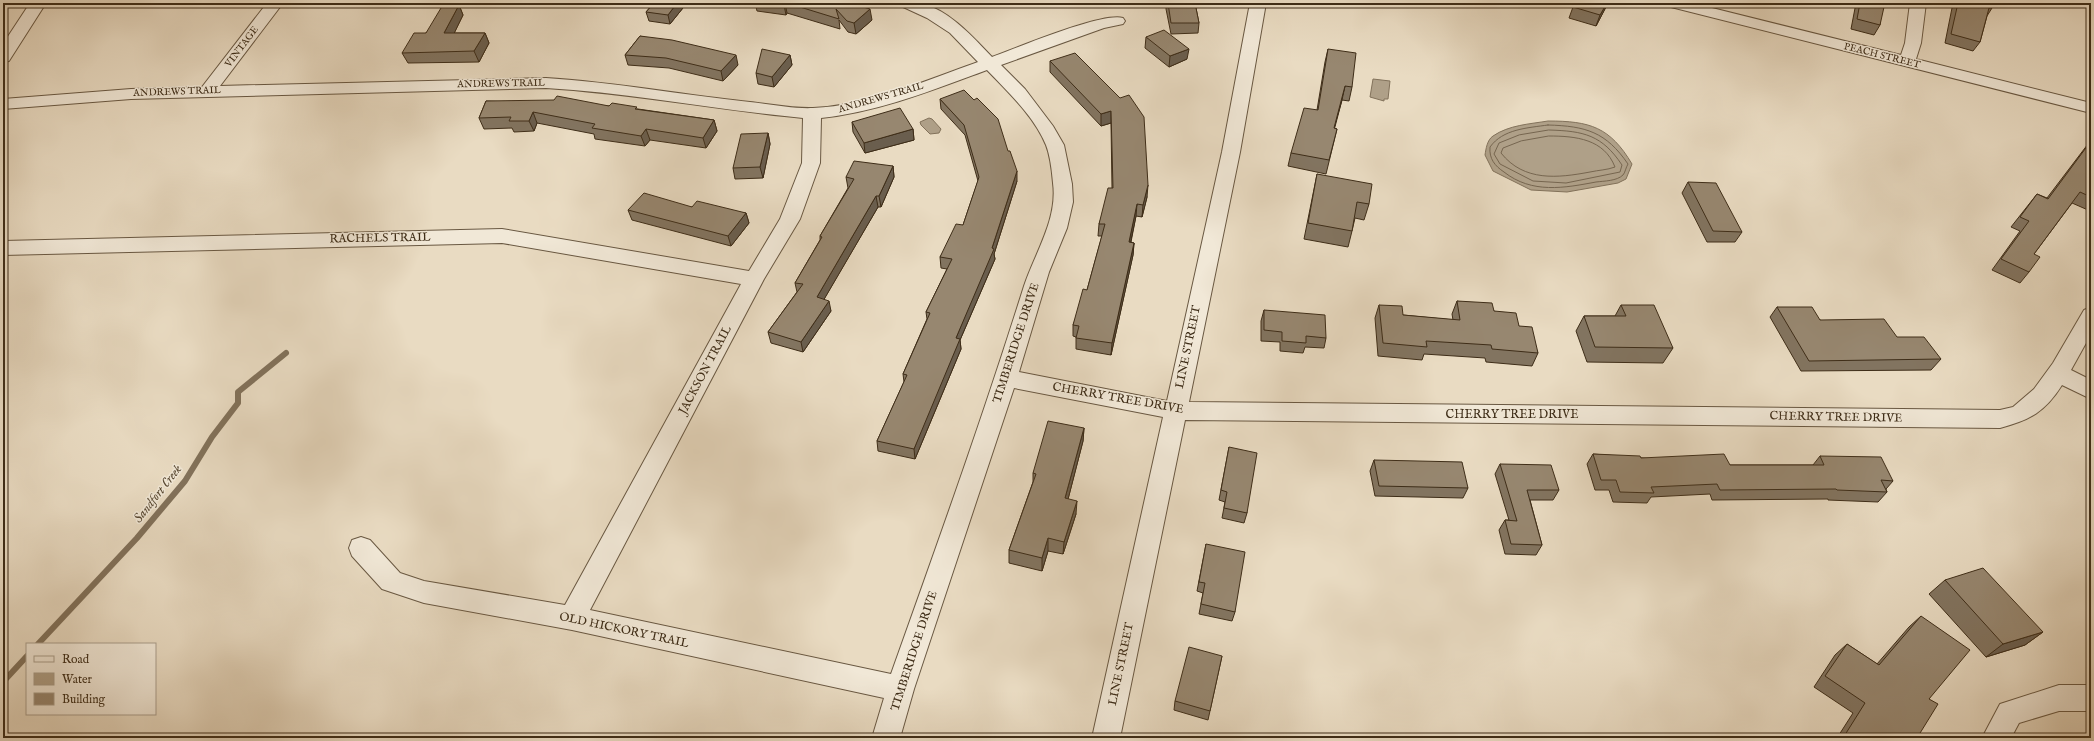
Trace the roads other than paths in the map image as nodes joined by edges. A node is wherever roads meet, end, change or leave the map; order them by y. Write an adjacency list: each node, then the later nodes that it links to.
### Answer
1 (38, 3): 8 (street)
2 (275, 3): 11 (street, VINTAGE)
3 (907, 3): 10 (street, TIMBERIDGE DRIVE)
4 (1258, 3): 21 (street, LINE STREET)
5 (1673, 3): 9 (street, PEACH STREET)
6 (1918, 3): 9 (street)
7 (1117, 21): 10 (street, ANDREWS TRAIL)
8 (3, 57)
9 (1907, 62): 13 (street, PEACH STREET)
10 (991, 64): 14 (street, ANDREWS TRAIL); 19 (street, TIMBERIDGE DRIVE)
11 (208, 91): 12 (street, ANDREWS TRAIL); 14 (street, ANDREWS TRAIL)
12 (3, 104)
13 (2091, 108)
14 (812, 114): 16 (street, JACKSON TRAIL)
15 (3, 248): 16 (street, RACHELS TRAIL)
16 (754, 280): 23 (street, JACKSON TRAIL)
17 (2091, 315): 18 (street)
18 (2057, 373): 20 (street); 21 (street, CHERRY TREE DRIVE)
19 (1006, 378): 21 (street, CHERRY TREE DRIVE); 24 (street, TIMBERIDGE DRIVE)
20 (2091, 390)
21 (1175, 411): 27 (street, LINE STREET)
22 (361, 548): 23 (street, OLD HICKORY TRAIL)
23 (572, 618): 24 (street, OLD HICKORY TRAIL)
24 (900, 689): 26 (street, TIMBERIDGE DRIVE)
25 (2091, 698): 28 (street)
26 (886, 738)
27 (1106, 738)
28 (1996, 738)

